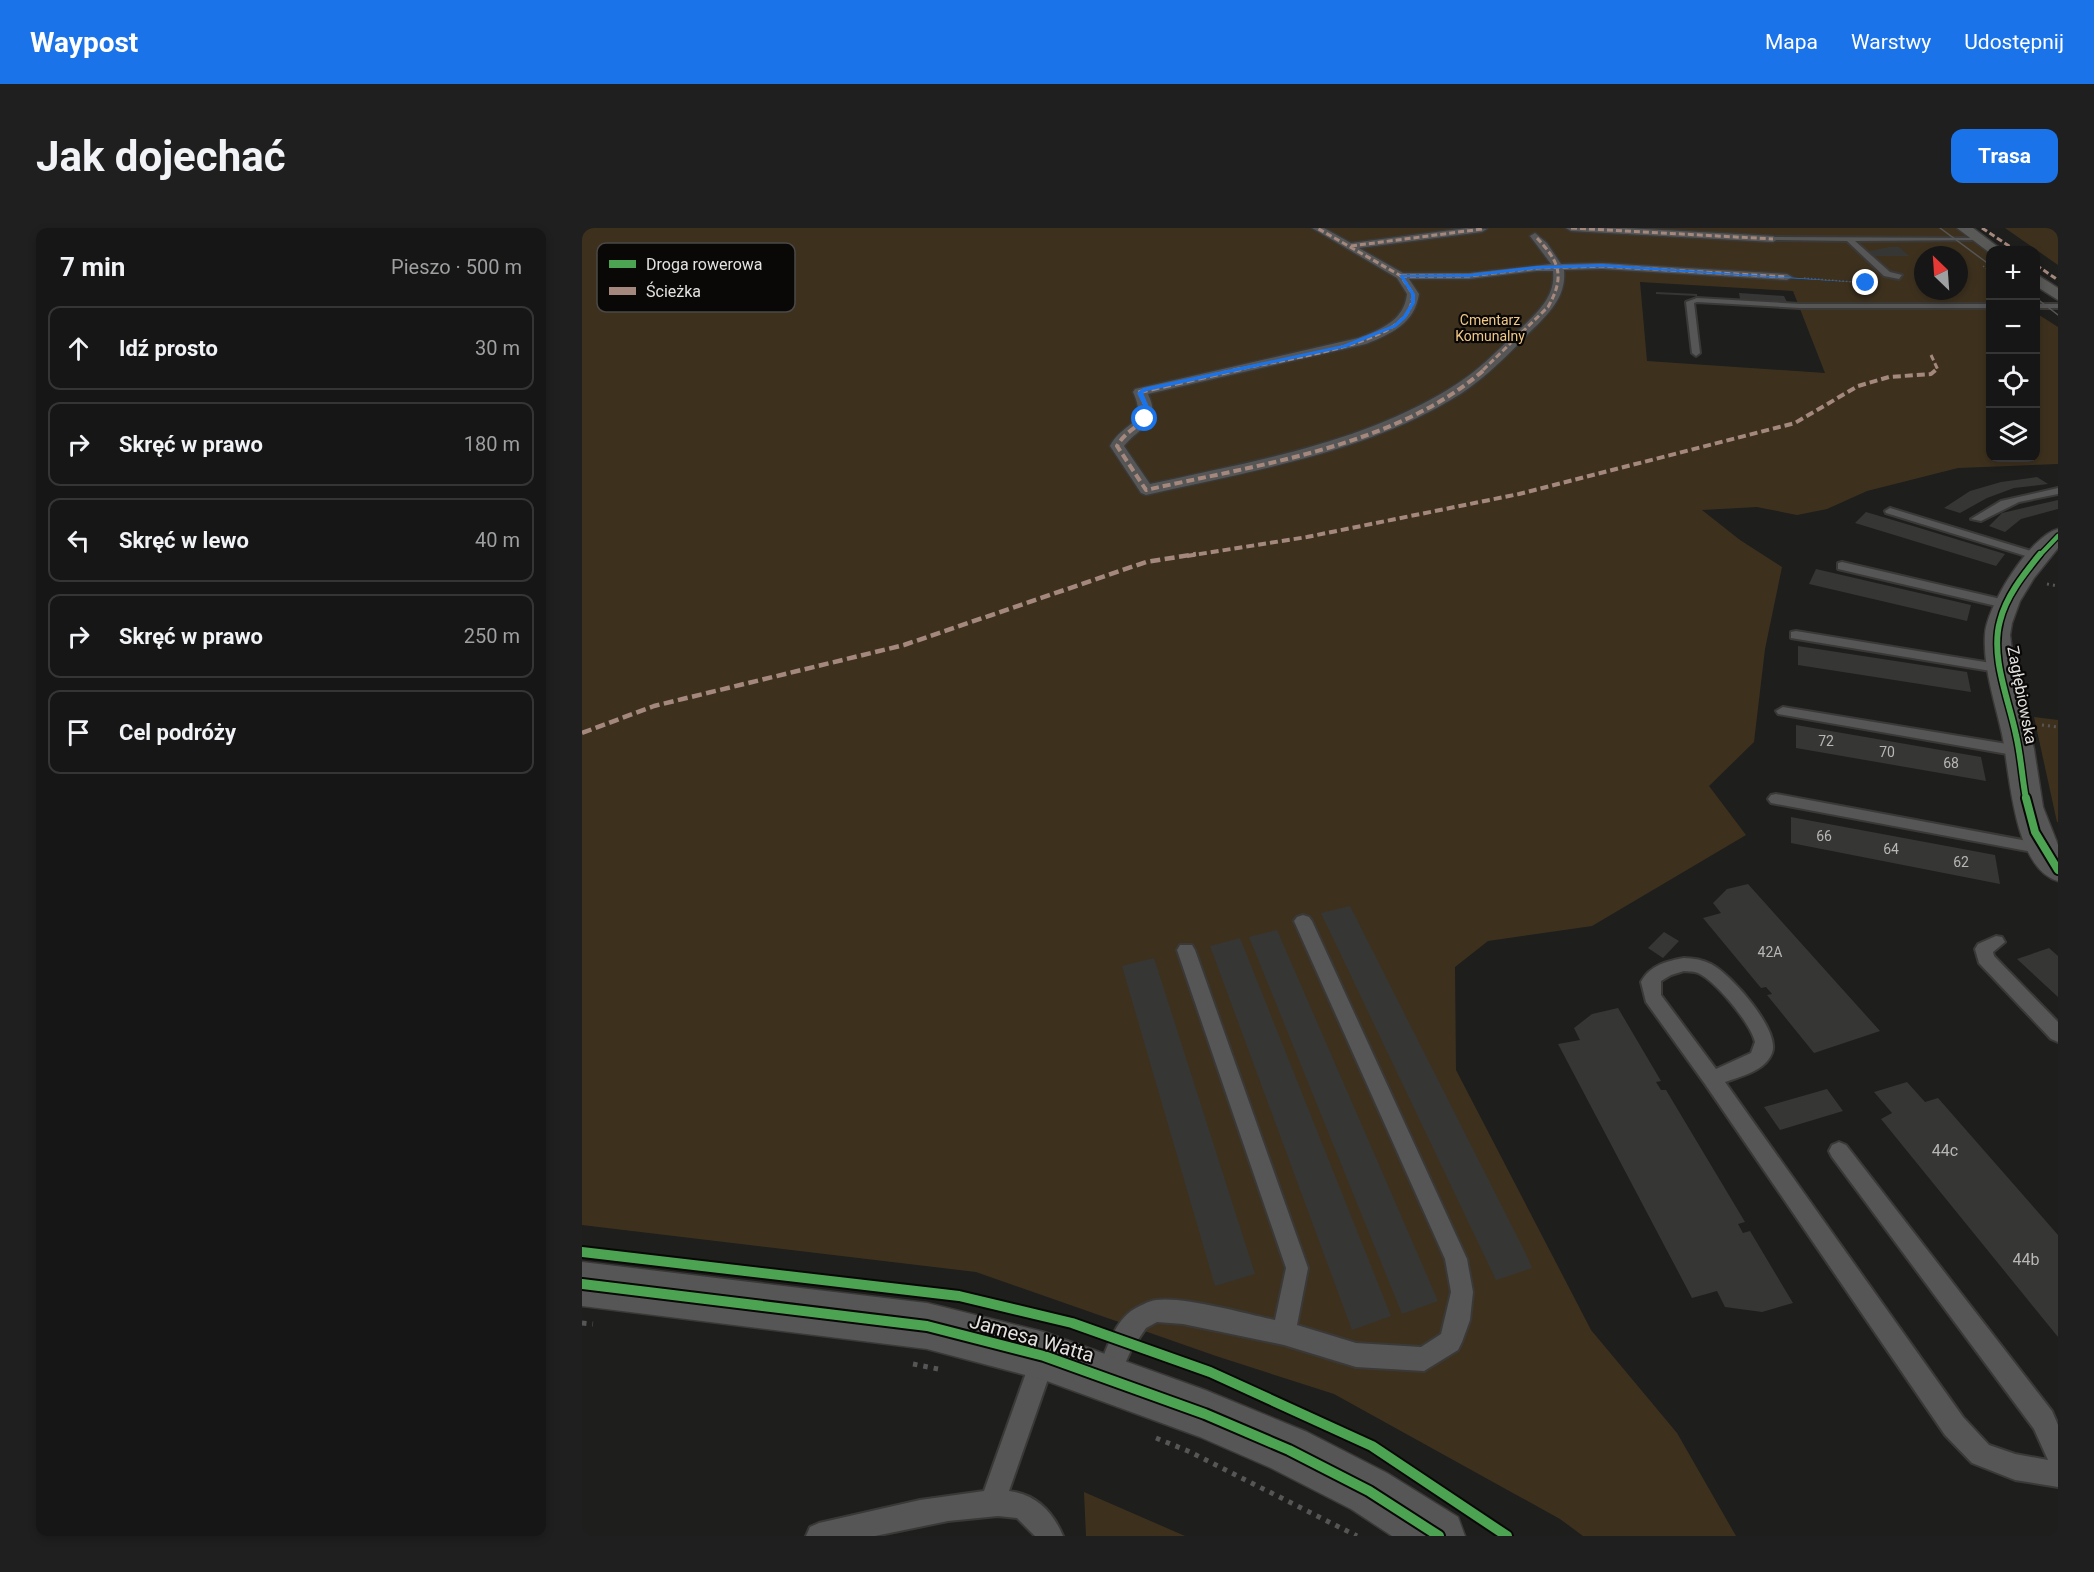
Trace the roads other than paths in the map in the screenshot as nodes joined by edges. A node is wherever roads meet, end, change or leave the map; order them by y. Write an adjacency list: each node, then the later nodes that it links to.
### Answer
1 (1317, 228): 12 (street)
2 (1571, 228): 6 (street)
3 (1964, 228): 8 (main road)
4 (1482, 229): 9 (street)
5 (1535, 236): 11 (street)
6 (1773, 240): 7 (lane)
7 (1849, 240): 8 (lane); 14 (lane)
8 (1981, 240): 10 (main road)
9 (1352, 246)
10 (1989, 246)
11 (1558, 267): 12 (street); 12 (street); 13 (street)
12 (1401, 276)
13 (1787, 277)
14 (1899, 277)
15 (2040, 282): 16 (main road)
16 (2058, 295)
17 (1986, 306): 20 (lane)
18 (2040, 306): 19 (lane)
19 (2058, 306)
20 (1696, 353)
21 (2058, 491): 23 (lane)
22 (1890, 511): 25 (lane)
23 (1977, 519)
24 (2058, 536): 25 (street, Zagłębiowska)
25 (2040, 557): 27 (street, Zagłębiowska)
26 (1842, 566): 27 (lane)
27 (2006, 604): 29 (street, Zagłębiowska)
28 (1796, 635): 29 (lane)
29 (2003, 669): 31 (street, Zagłębiowska)
30 (1783, 711): 31 (lane)
31 (2019, 751): 33 (street, Zagłębiowska)
32 (1776, 799): 33 (lane)
33 (2050, 851)
34 (1303, 921): 41 (lane)
35 (1996, 942): 37 (lane)
36 (1186, 950): 41 (lane)
37 (2058, 1034)
38 (1712, 1078): 38 (lane); 45 (lane)
39 (1839, 1152): 44 (lane)
40 (582, 1284): 42 (street, Jamesa Watta)
41 (1284, 1332): 43 (lane)
42 (1044, 1356): 43 (street, Jamesa Watta); 46 (lane)
43 (1107, 1377): 49 (street, Jamesa Watta)
44 (2058, 1453)
45 (2058, 1474)
46 (993, 1502): 47 (lane); 48 (lane)
47 (819, 1536)
48 (1050, 1536)
49 (1439, 1536)

